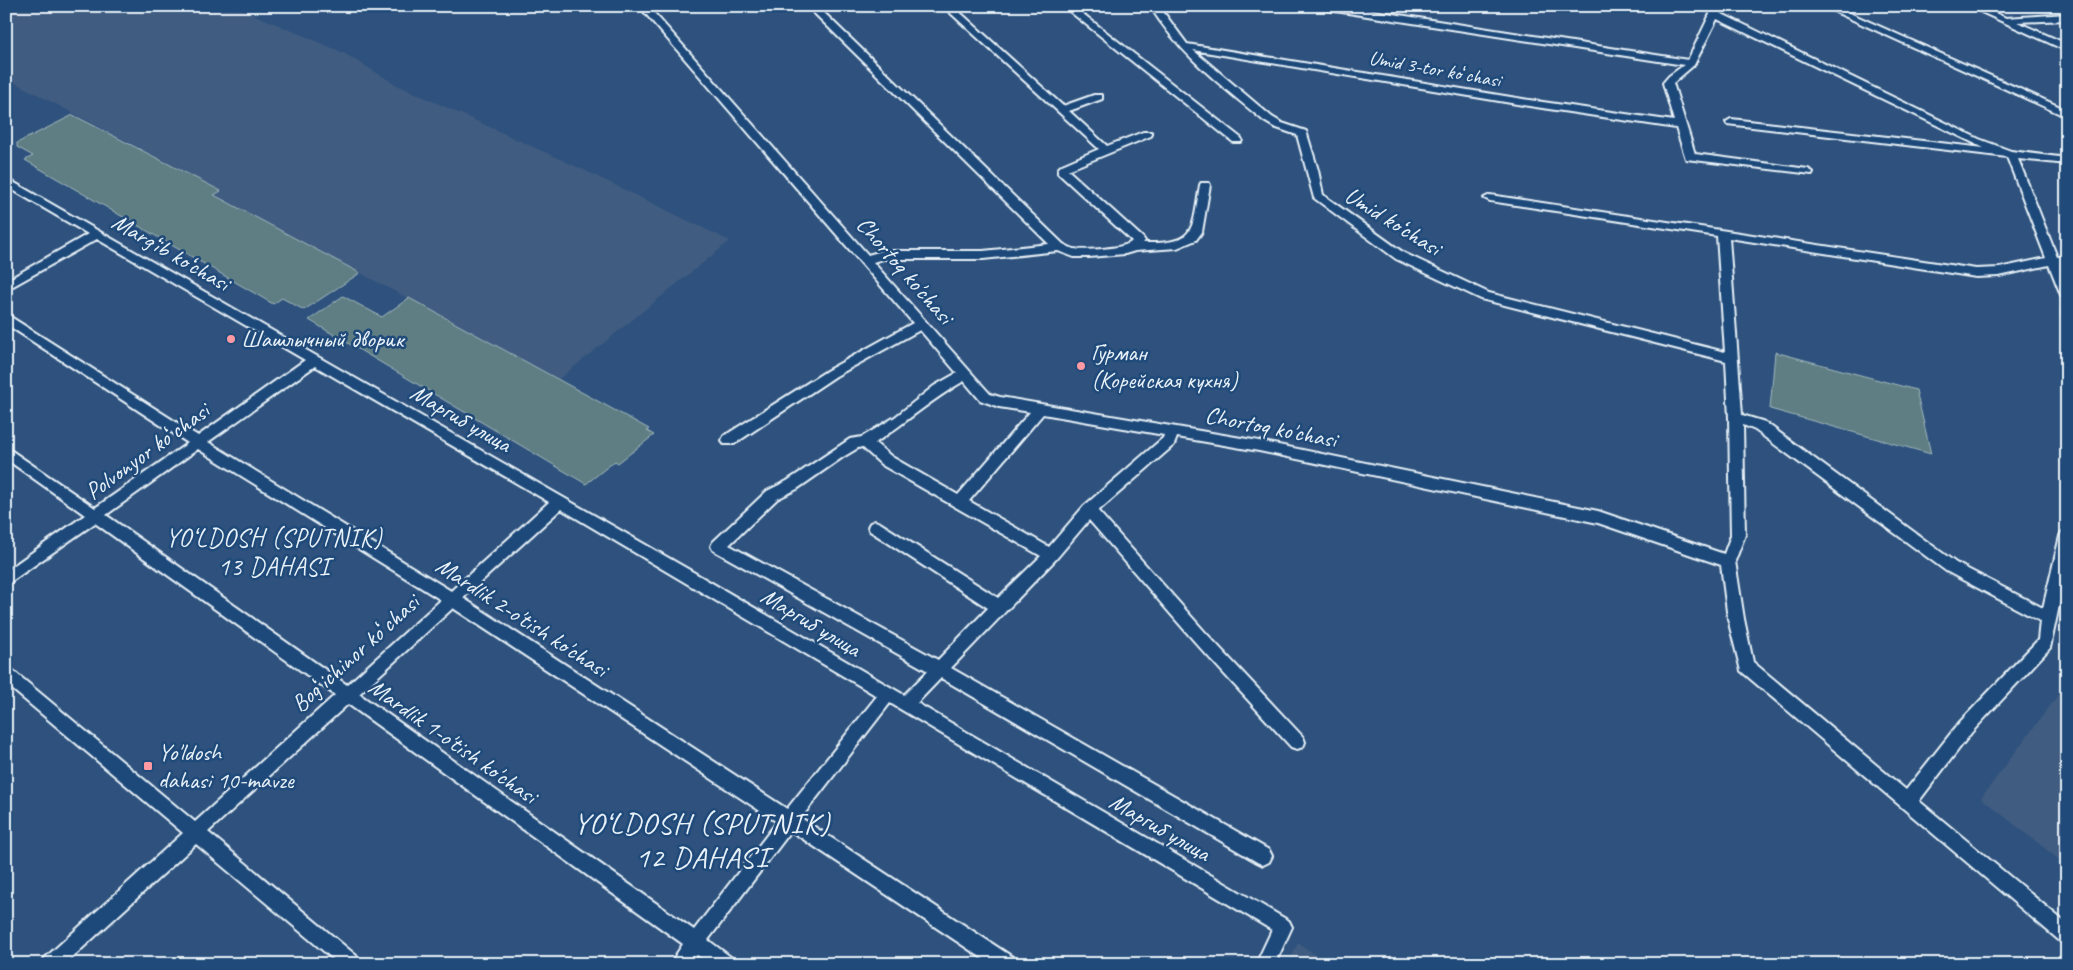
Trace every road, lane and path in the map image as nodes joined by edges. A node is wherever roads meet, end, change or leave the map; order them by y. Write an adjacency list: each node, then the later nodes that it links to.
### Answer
1 (643, 6): 34 (street, Chortoq ko'chasi)
2 (811, 6): 32 (street)
3 (946, 6): 17 (street)
4 (1067, 6): 22 (street)
5 (1154, 6): 13 (street, Umid ko‘chasi)
6 (1322, 6): 15 (street)
7 (1692, 6): 10 (street)
8 (1826, 6): 18 (street)
9 (1972, 6): 12 (street)
10 (1716, 10): 15 (street); 24 (street)
11 (2067, 17): 12 (street)
12 (2003, 20): 14 (street)
13 (1183, 46): 20 (street, Umid 3-tor koʻchasi); 41 (street, Umid ko‘chasi)
14 (2067, 48)
15 (1690, 63): 20 (street)
16 (1098, 97): 17 (street)
17 (1062, 110): 23 (street)
18 (2067, 114)
19 (1731, 122): 24 (street)
20 (1680, 125): 26 (street)
21 (1147, 134): 23 (street)
22 (1238, 140)
23 (1106, 150): 33 (street)
24 (2011, 155): 25 (street); 35 (street)
25 (2067, 161)
26 (1808, 172)
27 (6, 180): 30 (street, Marg‘ib ko‘chasi)
28 (1205, 185): 33 (street)
29 (1490, 198): 31 (street)
30 (96, 234): 37 (street); 42 (street, Marg‘ib ko‘chasi)
31 (1723, 234): 35 (street); 41 (street)
32 (1059, 247): 33 (street); 34 (street)
33 (1134, 247)
34 (866, 260): 40 (street, Chortoq ko'chasi)
35 (2054, 260): 36 (street); 38 (street)
36 (2067, 260)
37 (6, 286)
38 (2067, 295)
39 (6, 318): 48 (street, Mardlik 2-o'tish ko'chasi)
40 (921, 324): 43 (street, Chortoq ko'chasi); 47 (street)
41 (1731, 358): 45 (street)
42 (314, 360): 48 (street, Polvonyor koʻchasi); 51 (street, Маргиб улица)
43 (964, 375): 44 (street, Chortoq ko'chasi); 49 (street)
44 (1040, 409): 46 (street, Chortoq ko'chasi); 52 (street)
45 (1736, 418): 58 (street); 62 (street)
46 (1172, 431): 53 (street); 58 (street, Chortoq ko'chasi)
47 (729, 440)
48 (197, 442): 54 (street, Polvonyor koʻchasi); 60 (street, Mardlik 2-o'tish ko'chasi)
49 (865, 442): 52 (street); 63 (street)
50 (6, 452): 54 (street, Mardlik 1-o'tish ko'chasi)
51 (559, 502): 60 (street, Bogʻichinor koʻchasi); 66 (street, Маргиб улица)
52 (960, 502): 57 (street)
53 (1089, 510): 57 (street); 68 (street)
54 (94, 516): 59 (street, Polvonyor koʻchasi); 65 (street, Mardlik 1-o'tish ko'chasi)
55 (875, 527): 61 (street)
56 (2067, 536): 62 (street)
57 (1051, 555): 61 (street)
58 (1728, 561): 69 (street)
59 (6, 579)
60 (452, 599): 65 (street, Bogʻichinor koʻchasi); 70 (street, Mardlik 2-o'tish ko'chasi)
61 (999, 607): 63 (street)
62 (2048, 618): 69 (street)
63 (939, 669): 67 (street); 72 (street)
64 (6, 674): 71 (street)
65 (347, 694): 71 (street, Bogʻichinor koʻchasi); 74 (street, Mardlik 1-o'tish ko'chasi)
66 (888, 694): 67 (street, Маргиб улица); 70 (street)
67 (905, 705): 80 (street, Маргиб улица)
68 (1297, 742)
69 (1907, 803): 73 (street)
70 (788, 821): 74 (street); 79 (street, Mardlik 2-o'tish ko'chasi)
71 (196, 832): 75 (street, Bogʻichinor koʻchasi); 76 (street)
72 (1263, 856)
73 (2067, 936)
74 (695, 942): 77 (street); 78 (street, Mardlik 1-o'tish ko'chasi)
75 (52, 964)
76 (353, 964)
77 (679, 964)
78 (726, 964)
79 (1008, 964)
80 (1265, 964)

